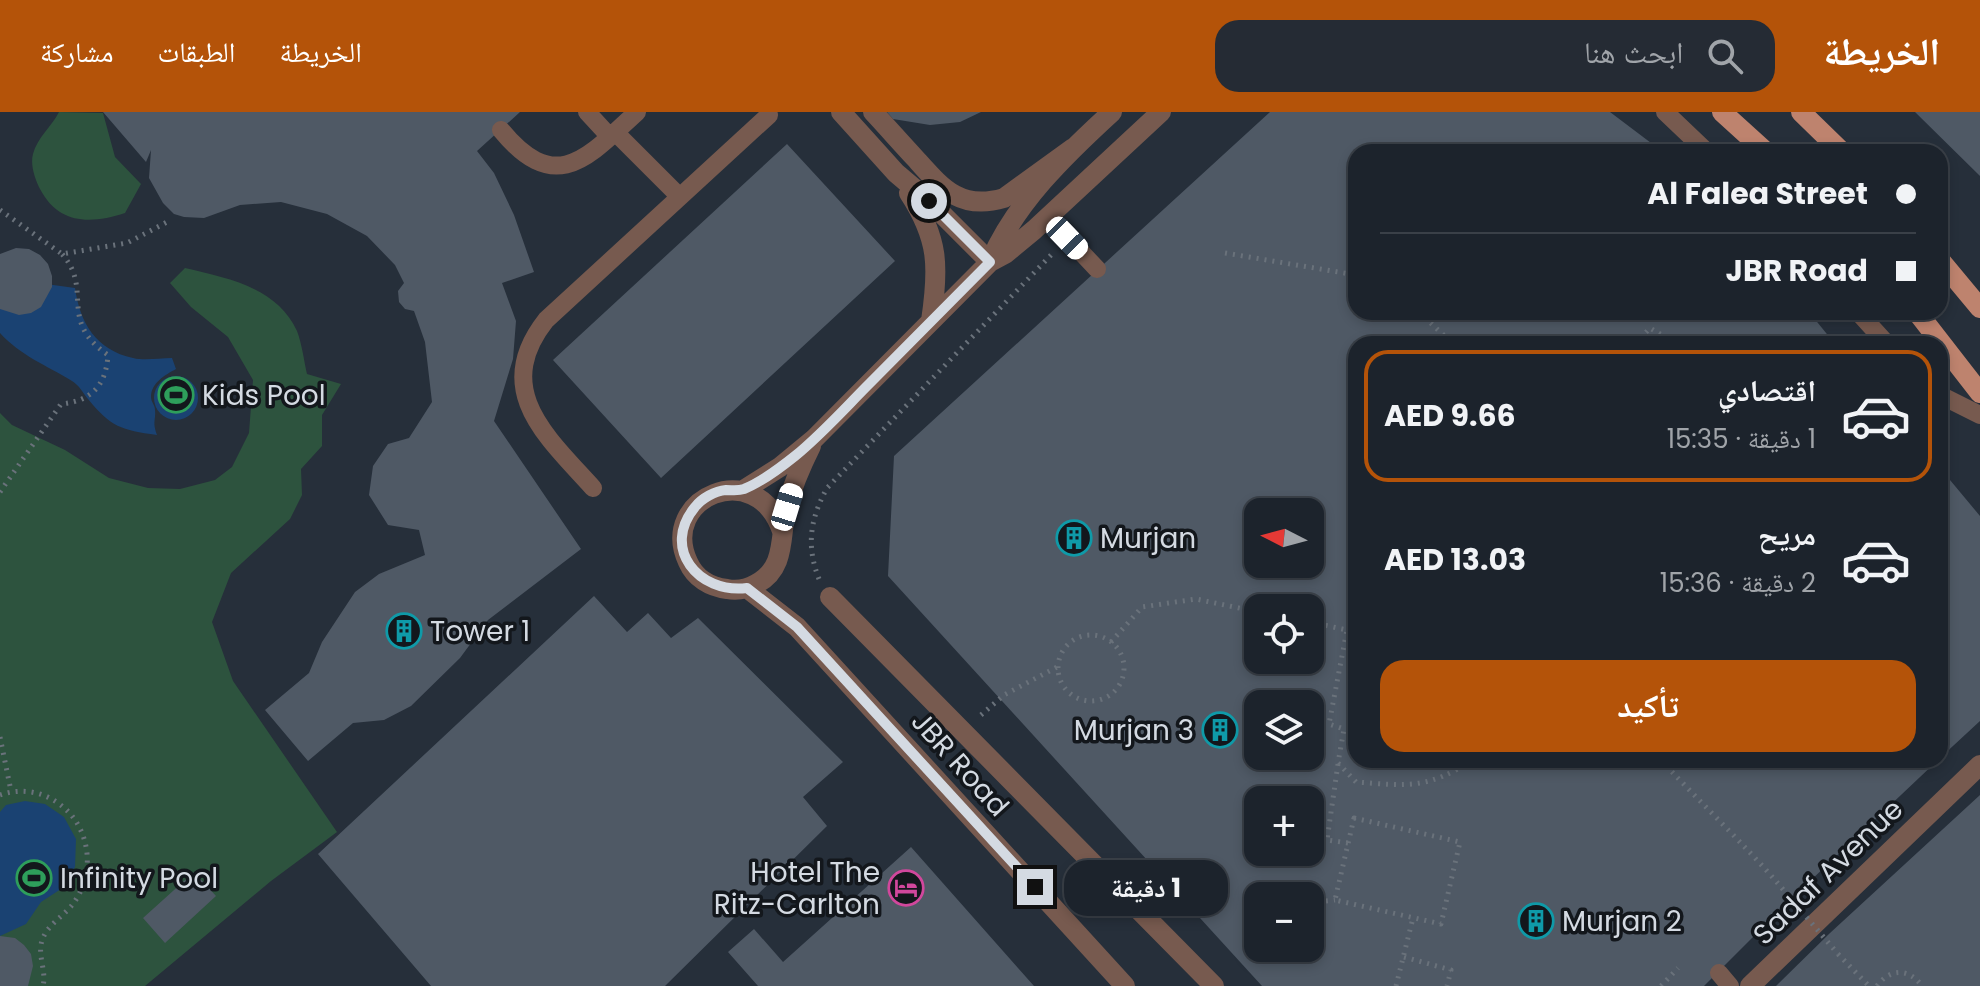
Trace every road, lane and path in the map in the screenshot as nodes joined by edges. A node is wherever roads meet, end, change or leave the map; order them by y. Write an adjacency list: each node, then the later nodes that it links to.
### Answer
1 (587, 112): 13 (lane)
2 (637, 112): 13 (lane)
3 (841, 112): 18 (street)
4 (873, 112): 17 (street)
5 (1112, 112): 17 (street)
6 (1161, 112): 21 (street)
7 (1665, 112): 14 (lane)
8 (1722, 112): 15 (main road)
9 (1801, 112): 11 (main road)
10 (769, 115): 19 (lane)
11 (1816, 120): 16 (main road)
12 (501, 130): 13 (lane)
13 (613, 134): 19 (lane)
14 (1699, 144)
15 (1757, 144)
16 (1836, 144)
17 (1073, 148): 26 (street)
18 (896, 173): 26 (street); 34 (street)
19 (680, 197): 45 (lane)
20 (0, 210): 25 (path)
21 (1048, 217): 23 (lane); 26 (street)
22 (169, 221): 25 (path)
23 (1067, 238): 27 (lane); 50 (path)
24 (1225, 253): 29 (path)
25 (62, 254): 47 (path)
26 (990, 262): 34 (street)
27 (1097, 269)
28 (1948, 270): 30 (main road)
29 (1348, 274)
30 (1980, 308)
31 (1428, 320): 35 (path)
32 (1865, 320): 38 (lane)
33 (1923, 320): 39 (main road)
34 (931, 321): 44 (street)
35 (1444, 336)
36 (1642, 336): 37 (path)
37 (1664, 336)
38 (1880, 336)
39 (1936, 336)
40 (1948, 352): 41 (main road)
41 (1980, 393)
42 (1948, 399): 43 (lane)
43 (1980, 415)
44 (814, 439): 46 (street); 48 (street)
45 (593, 488)
46 (742, 491): 48 (street); 49 (street)
47 (0, 492)
48 (782, 531): 49 (street)
49 (747, 588): 70 (street, JBR Road)
50 (830, 597): 71 (street)
51 (1244, 609): 53 (path)
52 (1324, 625): 57 (path)
53 (1111, 642): 54 (path); 54 (path)
54 (1057, 667): 55 (path)
55 (1004, 695)
56 (0, 737): 61 (path)
57 (1338, 763): 59 (path); 63 (path)
58 (1980, 765): 75 (street, Sadaf Avenue)
59 (1460, 768)
60 (1668, 768): 76 (path, bridge)
61 (11, 791): 62 (path); 69 (path)
62 (0, 795)
63 (1348, 843): 64 (path); 66 (path)
64 (1335, 900): 65 (path); 66 (path)
65 (1324, 901)
66 (1413, 918): 67 (path)
67 (1404, 957): 72 (path); 73 (path)
68 (1678, 968): 74 (path)
69 (43, 986)
70 (1125, 986)
71 (1214, 986)
72 (1396, 986)
73 (1447, 986)
74 (1661, 986)
75 (1750, 986)
76 (1869, 986)
77 (1877, 986): 78 (path)
78 (1922, 986)

